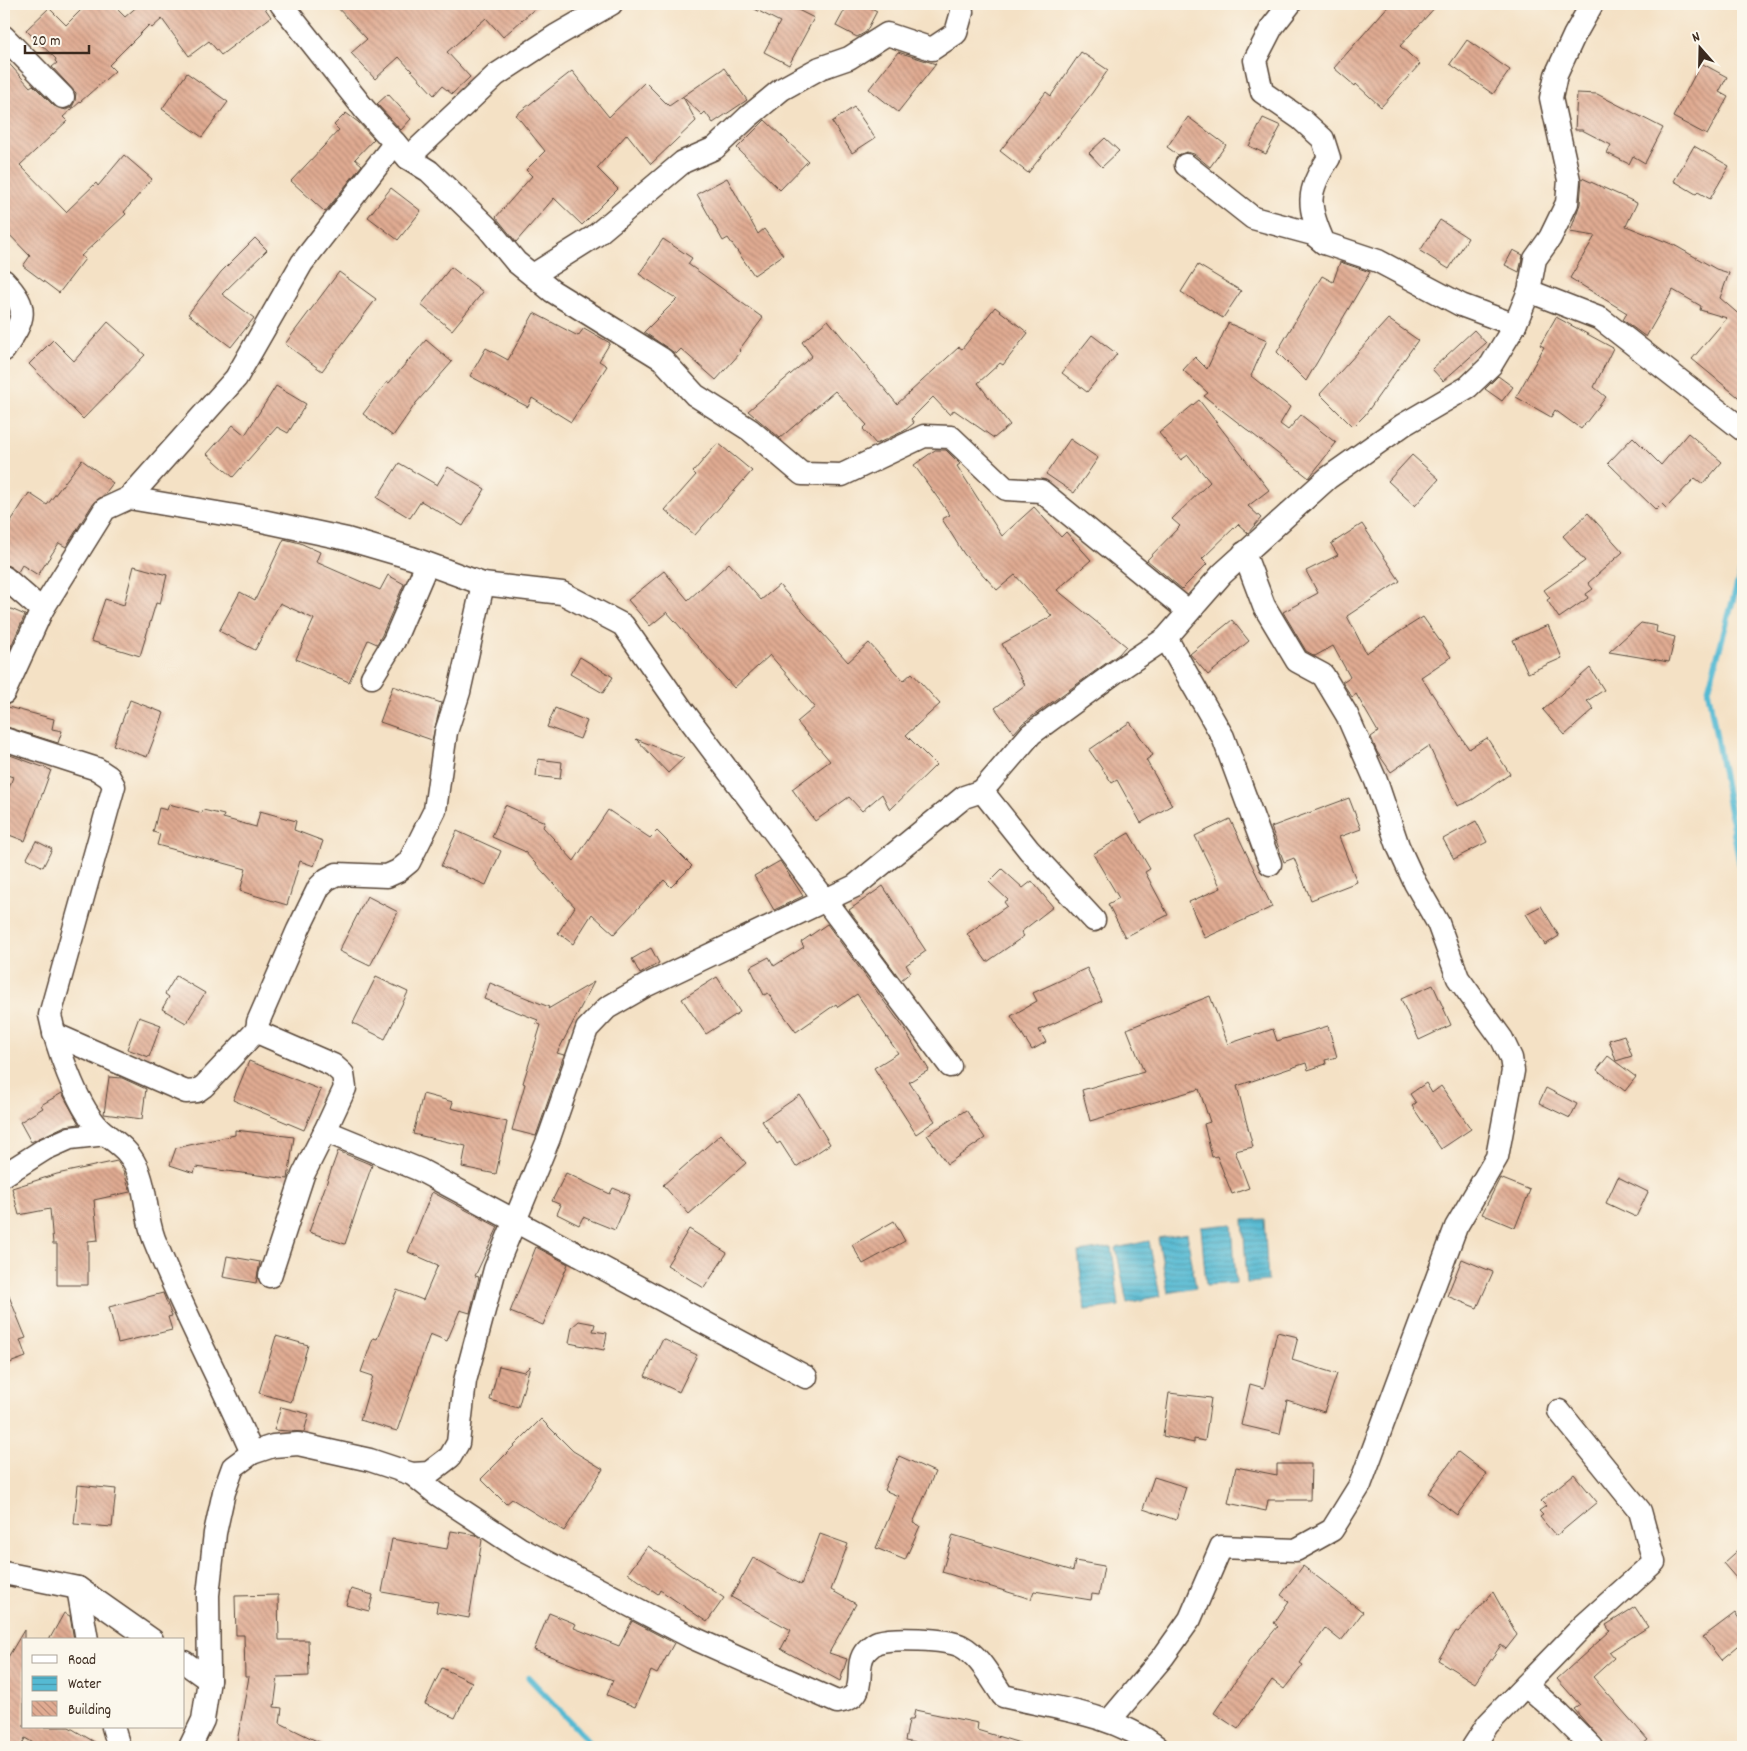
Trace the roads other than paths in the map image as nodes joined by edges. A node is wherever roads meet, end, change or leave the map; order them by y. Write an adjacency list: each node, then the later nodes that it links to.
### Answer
1 (281, 4): 8 (street)
2 (611, 4): 8 (street)
3 (961, 4): 11 (street)
4 (1290, 4): 10 (street)
5 (1592, 4): 13 (street)
6 (4, 37): 7 (street)
7 (63, 97)
8 (402, 151): 11 (street); 17 (street)
9 (1186, 165): 10 (street)
10 (1324, 243): 14 (street)
11 (533, 275): 23 (street)
12 (4, 281): 15 (street)
13 (1529, 291): 14 (street); 16 (street)
14 (1515, 325): 18 (street)
15 (4, 350)
16 (1743, 430)
17 (129, 498): 19 (street); 22 (street)
18 (1244, 553): 23 (street); 51 (street)
19 (427, 564): 21 (street); 25 (street)
20 (4, 578): 22 (street)
21 (483, 584): 30 (street); 32 (street)
22 (42, 610): 26 (street)
23 (1188, 611): 24 (street)
24 (1166, 638): 28 (street); 29 (street)
25 (372, 677)
26 (4, 693)
27 (4, 739): 33 (street)
28 (982, 790): 30 (street); 31 (street)
29 (1270, 864)
30 (827, 900): 34 (street); 38 (street)
31 (1094, 920)
32 (258, 1030): 33 (street); 35 (street)
33 (54, 1034): 36 (street)
34 (950, 1066)
35 (325, 1131): 38 (street); 39 (street)
36 (106, 1134): 37 (street); 42 (street)
37 (4, 1174)
38 (515, 1223): 40 (street); 43 (street)
39 (270, 1276)
40 (806, 1377)
41 (1559, 1411): 50 (street)
42 (252, 1453): 43 (street); 49 (street)
43 (412, 1474): 51 (street)
44 (4, 1573): 45 (street)
45 (78, 1588): 46 (street); 47 (street)
46 (87, 1638)
47 (149, 1638)
48 (185, 1663): 49 (street)
49 (209, 1680): 54 (street)
50 (1526, 1685): 56 (street); 57 (street)
51 (1109, 1721): 55 (street)
52 (113, 1728): 53 (street)
53 (119, 1747)
54 (190, 1747)
55 (1157, 1747)
56 (1473, 1747)
57 (1592, 1747)

